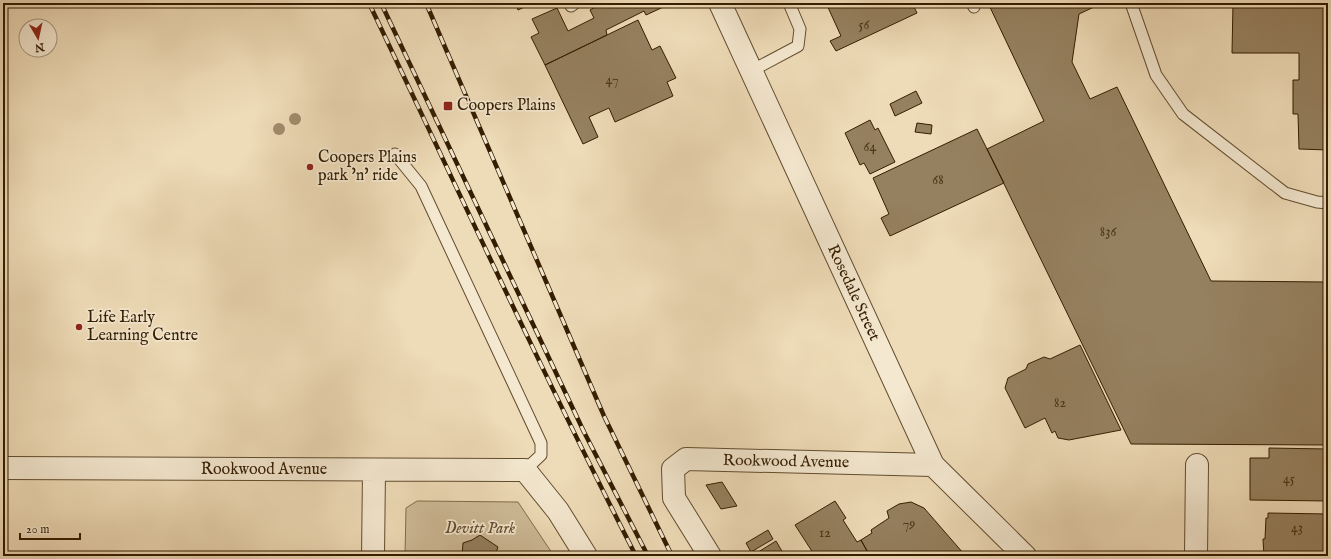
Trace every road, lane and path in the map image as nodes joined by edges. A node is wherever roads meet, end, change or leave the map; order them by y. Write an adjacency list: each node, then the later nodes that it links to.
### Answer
1 (788, 3): 4 (lane)
2 (1131, 3): 6 (lane)
3 (724, 4): 4 (street, Rosedale Street)
4 (751, 71): 7 (street, Rosedale Street)
5 (395, 154): 10 (lane)
6 (1328, 203)
7 (933, 465): 14 (street, Rookwood Avenue); 15 (street, Rosedale Street)
8 (1197, 465): 16 (street)
9 (3, 468): 11 (street, Rookwood Avenue)
10 (525, 470): 11 (street, Rookwood Avenue); 13 (street)
11 (374, 471): 12 (street)
12 (373, 556)
13 (586, 556)
14 (710, 556)
15 (1025, 556)
16 (1196, 556)

